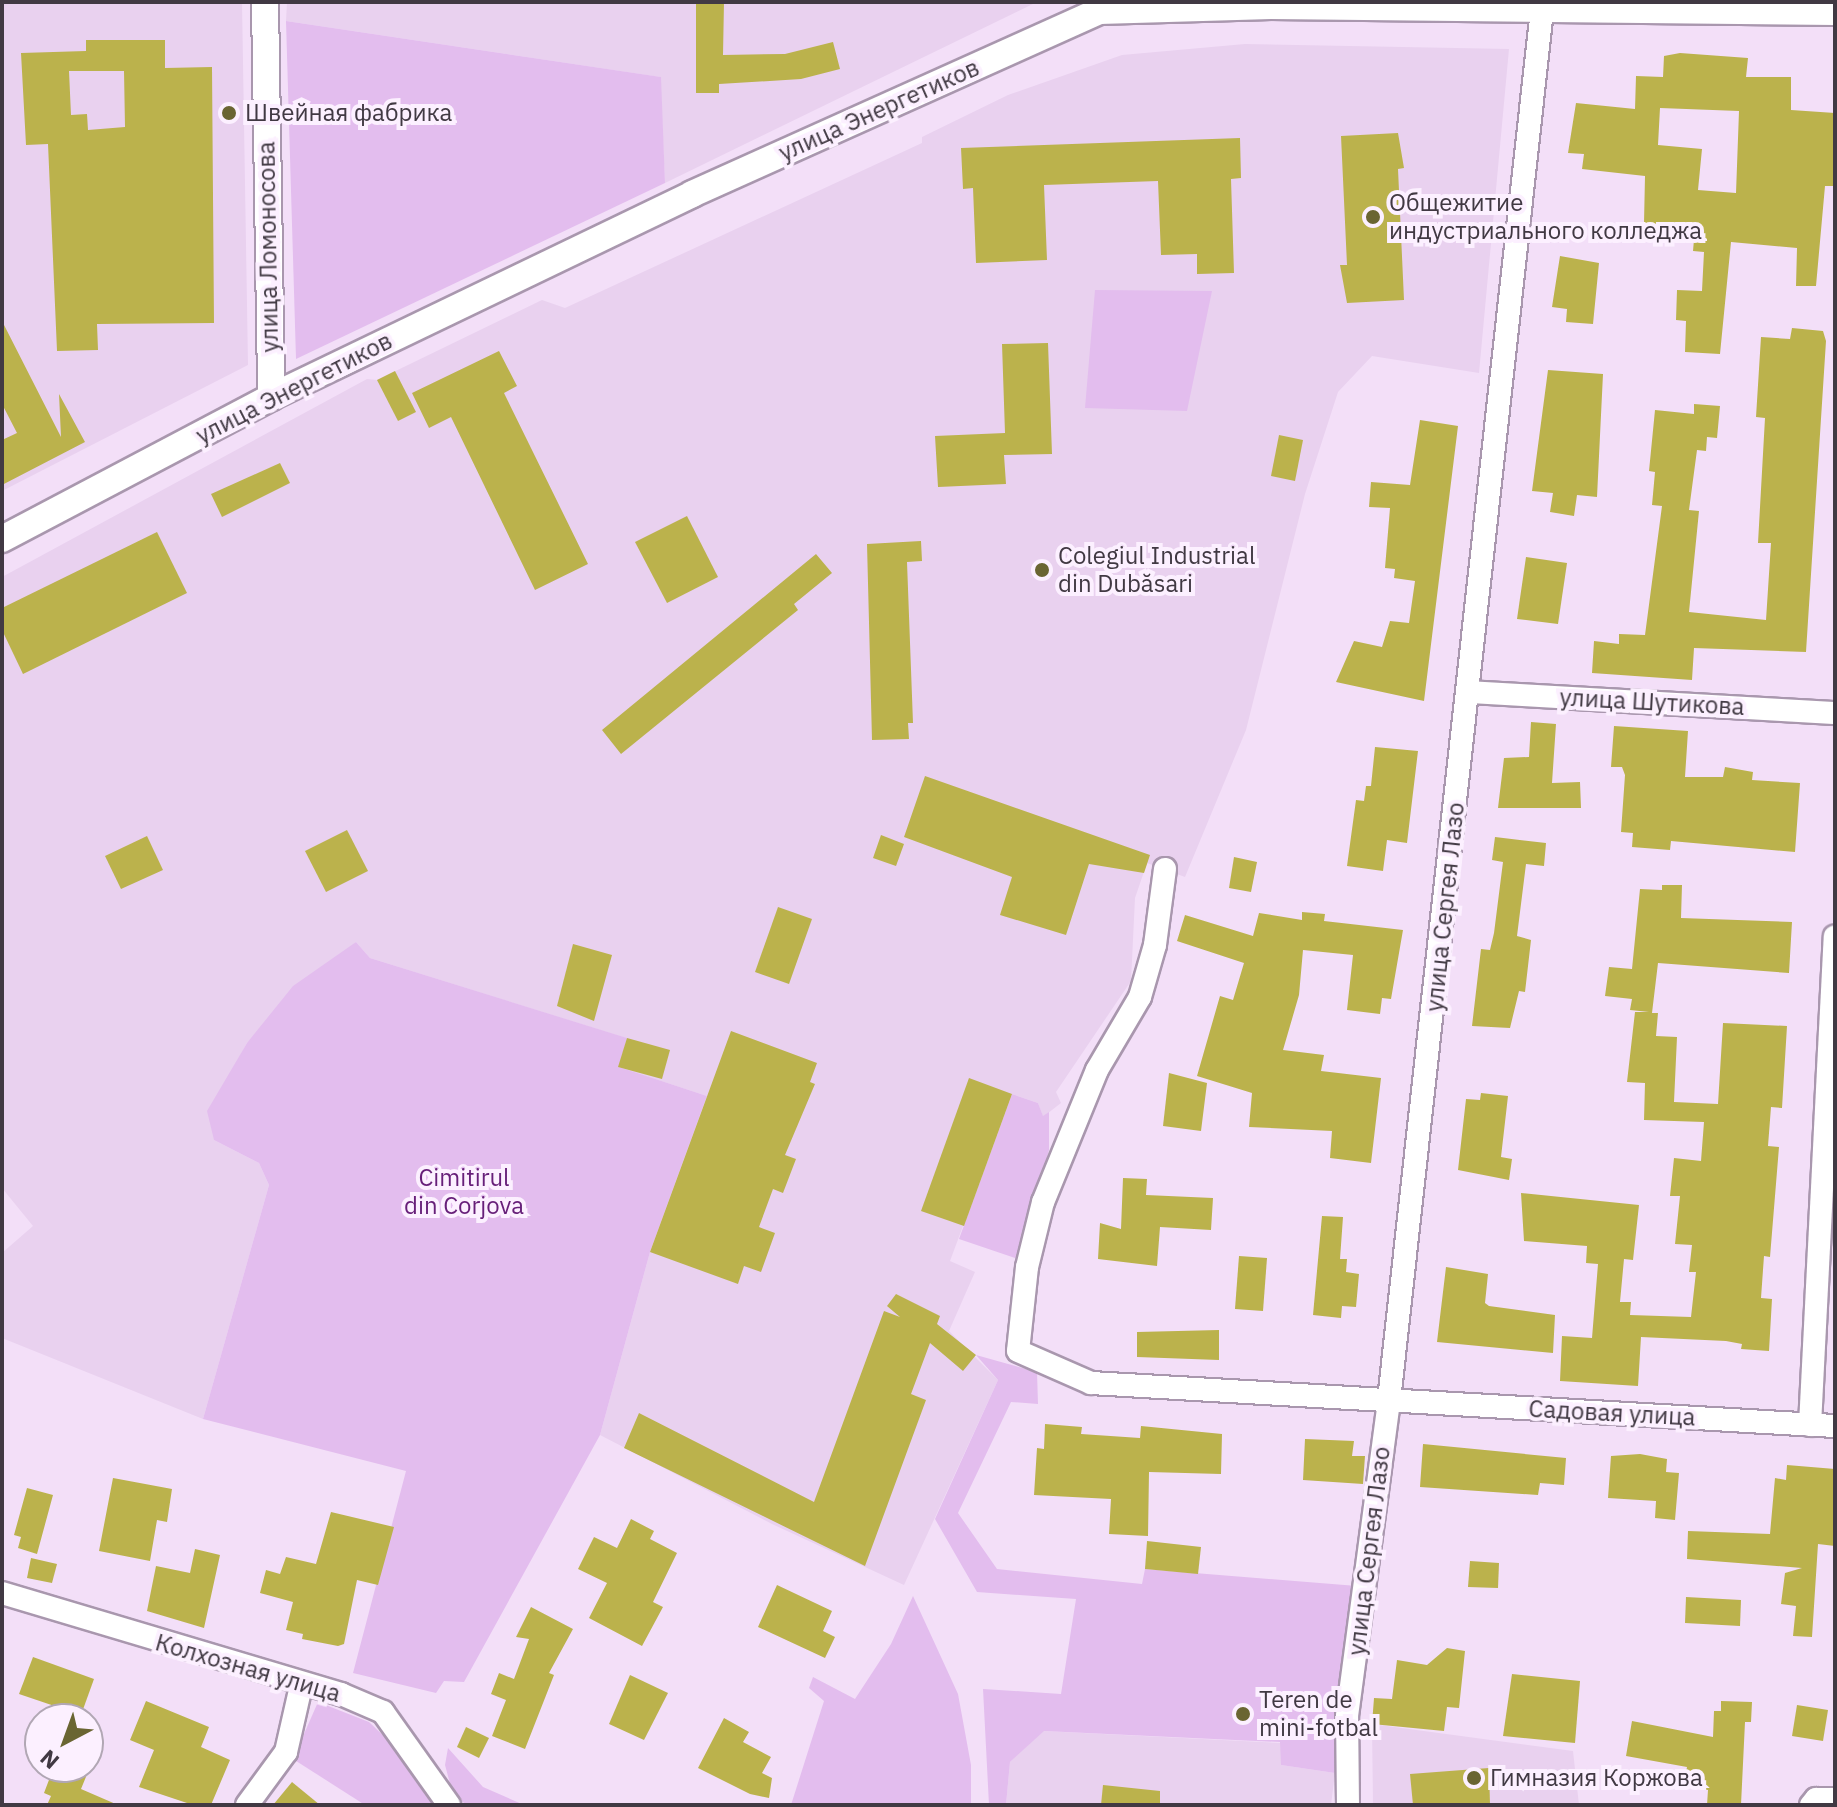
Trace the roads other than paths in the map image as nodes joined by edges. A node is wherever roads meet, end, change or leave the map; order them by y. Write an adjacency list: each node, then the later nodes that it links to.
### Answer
1 (265, 2): 5 (street, улица Ломоносова)
2 (1103, 5): 3 (street, улица Энергетиков); 5 (street, улица Энергетиков)
3 (1542, 9): 4 (street, улица Энергетиков); 7 (street, улица Сергея Лазо)
4 (1835, 12)
5 (271, 397): 6 (street, улица Энергетиков)
6 (2, 539)
7 (1469, 692): 8 (street, улица Шутикова); 11 (street, улица Сергея Лазо)
8 (1835, 713)
9 (1165, 869): 11 (street, Садовая улица)
10 (1835, 937): 12 (street)
11 (1389, 1400): 12 (street, Садовая улица); 19 (street, улица Сергея Лазо)
12 (1810, 1425): 13 (street, Садовая улица)
13 (1835, 1426)
14 (2, 1593): 15 (street, Колхозная улица)
15 (301, 1686): 17 (street); 18 (street, Колхозная улица)
16 (1835, 1799): 20 (street)
17 (247, 1805)
18 (449, 1805)
19 (1348, 1805)
20 (1811, 1805)

